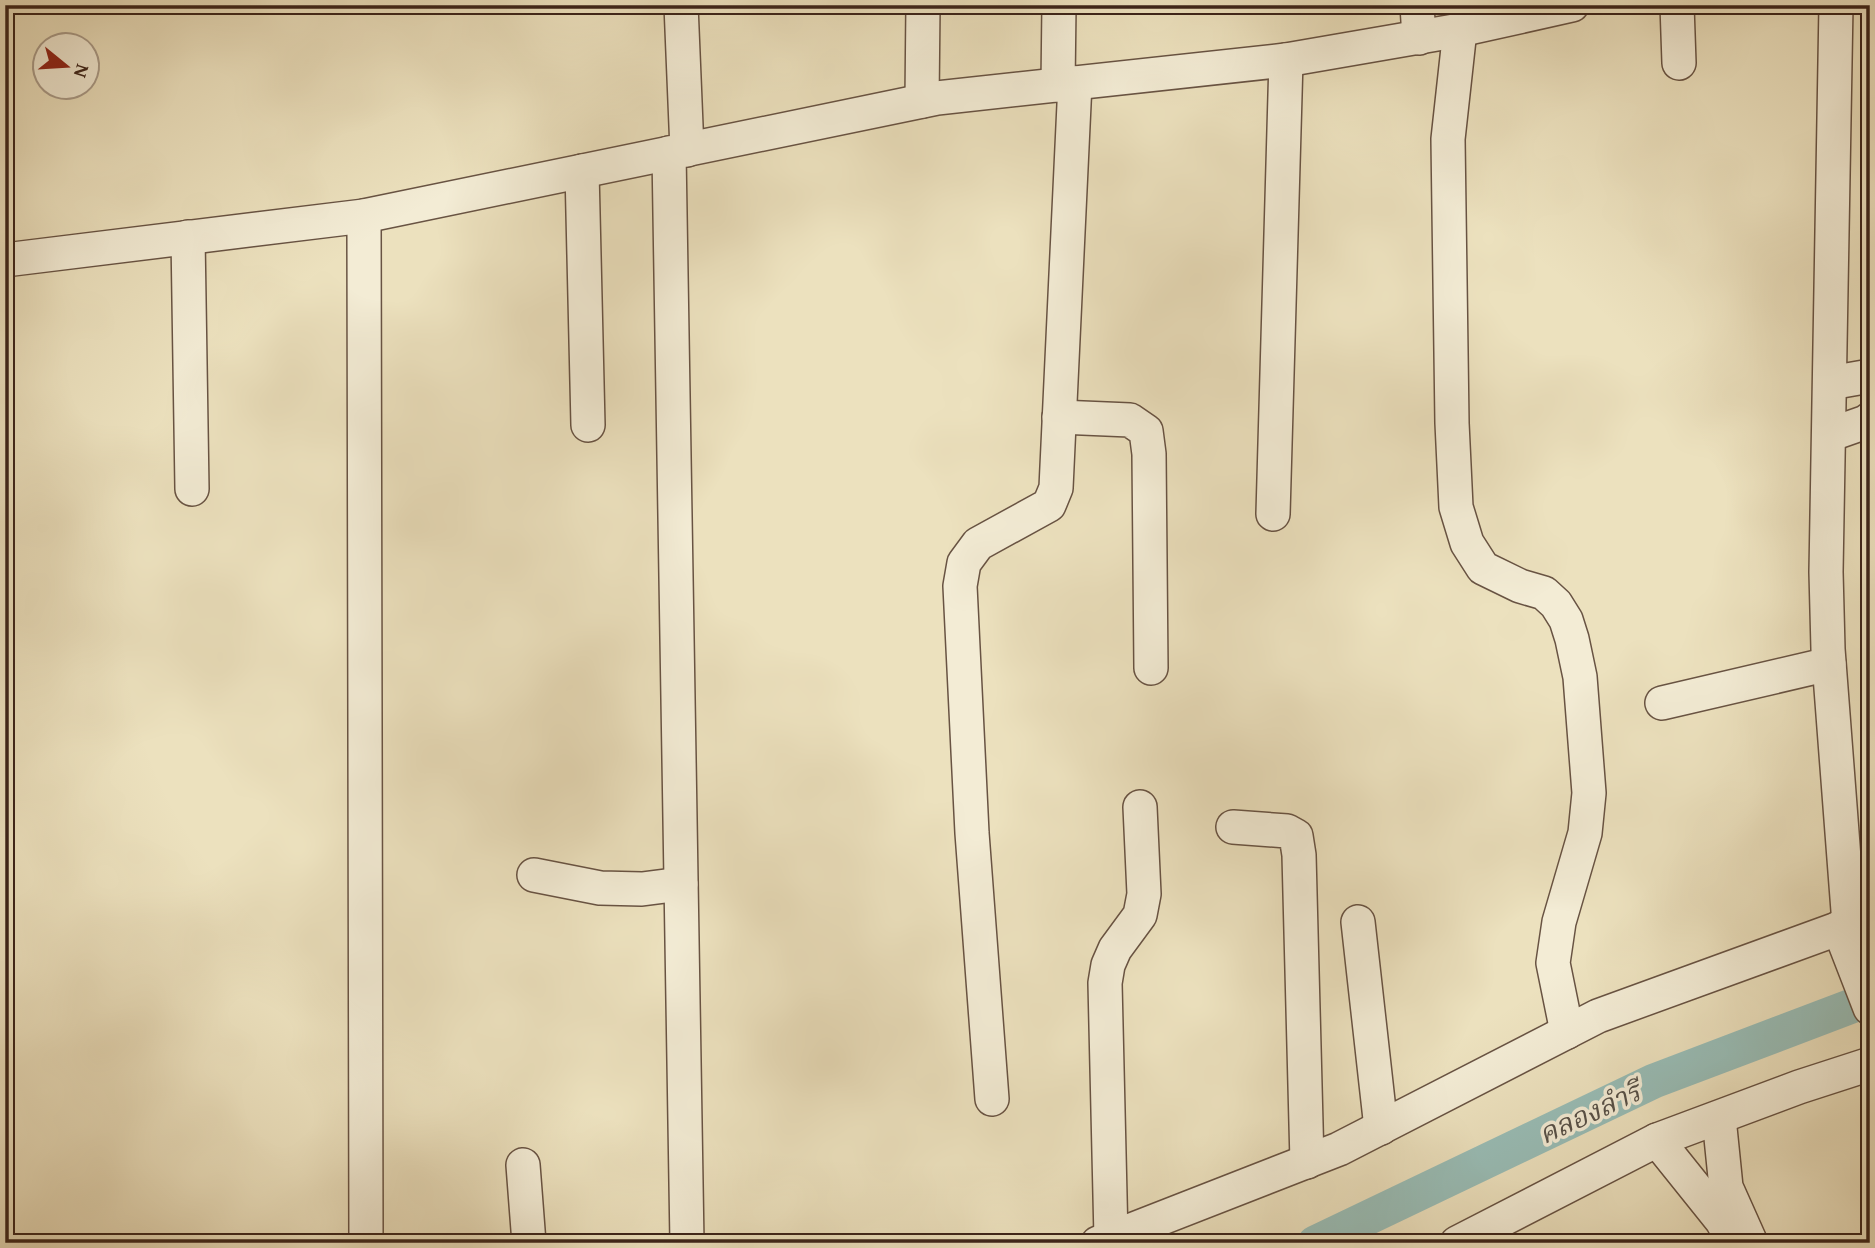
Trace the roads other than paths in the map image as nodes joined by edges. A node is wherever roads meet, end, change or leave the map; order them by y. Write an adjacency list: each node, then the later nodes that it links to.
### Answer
1 (681, 5): 14 (street)
2 (923, 5): 13 (street)
3 (1059, 5): 12 (street)
4 (1417, 5): 9 (street)
5 (1572, 5): 8 (street)
6 (1677, 5): 11 (street)
7 (1836, 5): 20 (street)
8 (1460, 30): 9 (street); 37 (street)
9 (1419, 38): 10 (street)
10 (1286, 60): 12 (street); 26 (street)
11 (1679, 63)
12 (1066, 84): 13 (street); 21 (street)
13 (922, 101): 14 (street)
14 (678, 152): 15 (street); 33 (street)
15 (582, 171): 16 (street); 23 (street)
16 (364, 216): 17 (street); 47 (street)
17 (188, 237): 18 (street); 25 (street)
18 (5, 260)
19 (1870, 376): 20 (street)
20 (1830, 383): 24 (street)
21 (1059, 417): 28 (street); 39 (street)
22 (1870, 419): 24 (street)
23 (588, 425)
24 (1829, 435): 27 (street)
25 (192, 489)
26 (1273, 514)
27 (1829, 664): 29 (street); 35 (street)
28 (1151, 668)
29 (1662, 703)
30 (1140, 807): 46 (street)
31 (1233, 827): 43 (street)
32 (534, 875): 33 (street)
33 (681, 884): 49 (street)
34 (1358, 922): 41 (street)
35 (1850, 927): 36 (street); 37 (street)
36 (1870, 1008)
37 (1567, 1032): 41 (street)
38 (1870, 1064): 40 (street)
39 (992, 1099)
40 (1719, 1118): 42 (street); 45 (street)
41 (1381, 1128): 43 (street)
42 (1657, 1140): 45 (street); 50 (street)
43 (1307, 1162): 46 (street)
44 (523, 1165): 48 (street)
45 (1741, 1239)
46 (1104, 1240)
47 (366, 1243)
48 (529, 1243)
49 (687, 1243)
50 (1457, 1243)

